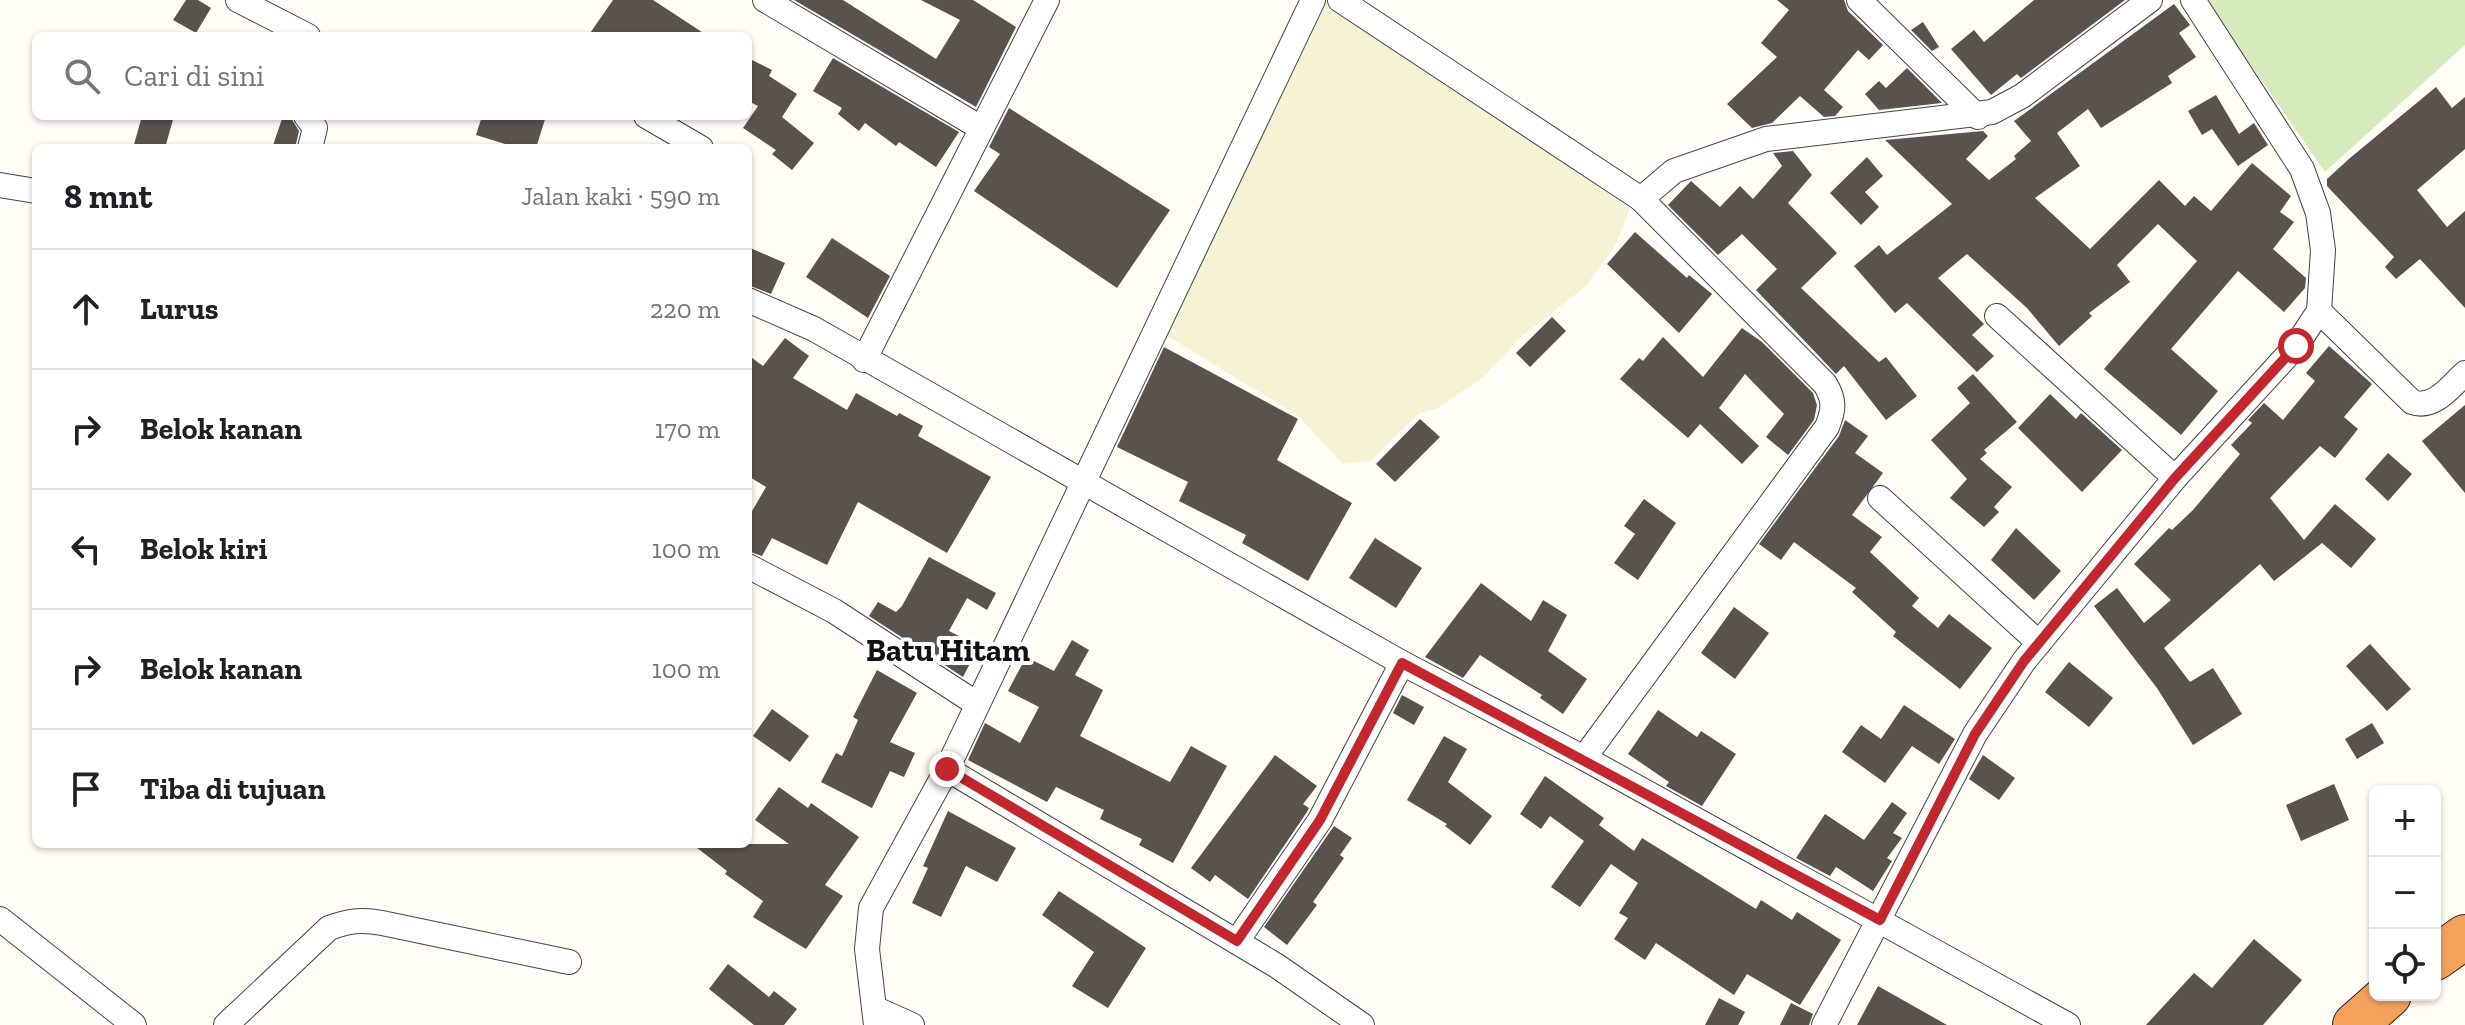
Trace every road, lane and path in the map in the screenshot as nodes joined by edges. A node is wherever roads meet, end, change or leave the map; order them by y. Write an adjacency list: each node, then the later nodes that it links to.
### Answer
1 (238, 0): 9 (street)
2 (765, 0): 13 (street)
3 (1047, 0): 13 (street)
4 (1313, 0): 25 (street)
5 (1340, 0): 18 (street)
6 (1859, 0): 10 (street)
7 (2150, 0): 10 (street)
8 (2193, 0): 20 (street)
9 (300, 32)
10 (1978, 117): 18 (street)
11 (309, 120): 14 (street)
12 (653, 120): 15 (street)
13 (981, 128): 22 (street)
14 (311, 144)
15 (694, 144)
16 (0, 185): 17 (street)
17 (32, 190)
18 (1641, 199): 31 (street)
19 (752, 302): 22 (street)
20 (2319, 311): 23 (street); 24 (street)
21 (1997, 316): 24 (street)
22 (864, 360): 25 (street)
23 (2465, 373)
24 (2175, 478): 28 (street)
25 (1082, 481): 29 (street); 30 (street)
26 (1880, 498): 28 (street)
27 (752, 568): 30 (street)
28 (2039, 643): 33 (street)
29 (1402, 663): 31 (street); 36 (street)
30 (977, 704): 32 (street)
31 (1584, 758): 33 (street)
32 (947, 769): 36 (street); 40 (street)
33 (1880, 920): 45 (street); 46 (street)
34 (5, 933): 41 (street)
35 (2465, 937): 37 (highway)
36 (1237, 941): 44 (street)
37 (2441, 954)
38 (569, 962): 42 (street)
39 (2382, 1001): 47 (highway)
40 (875, 1016): 43 (street)
41 (134, 1025)
42 (226, 1025)
43 (912, 1025)
44 (1362, 1025)
45 (1824, 1025)
46 (2068, 1025)
47 (2355, 1025)

